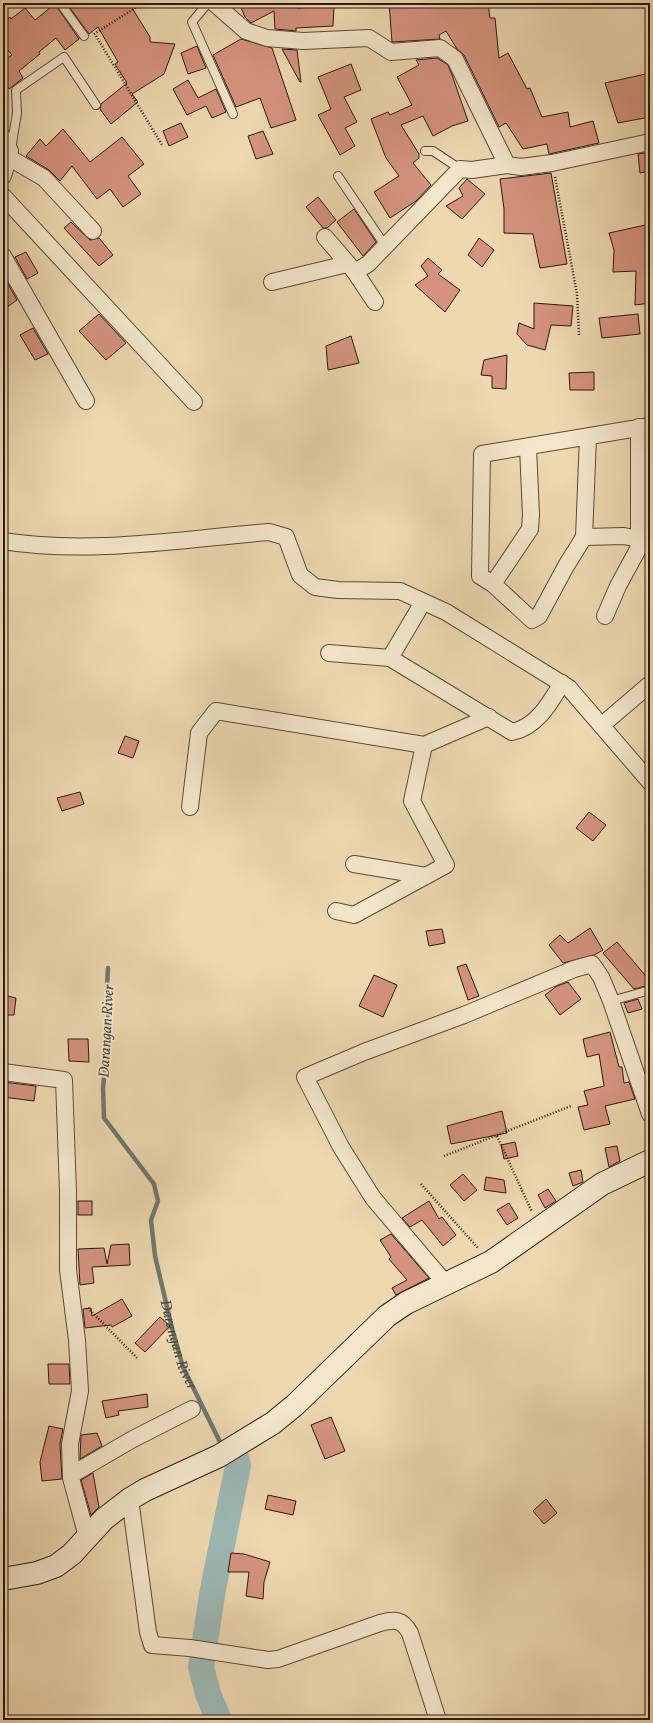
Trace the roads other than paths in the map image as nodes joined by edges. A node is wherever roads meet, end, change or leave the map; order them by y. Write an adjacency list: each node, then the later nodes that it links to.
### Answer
1 (60, 3): 4 (lane)
2 (208, 3): 6 (lane)
3 (214, 3): 10 (street)
4 (86, 37)
5 (96, 105): 8 (lane)
6 (232, 114)
7 (650, 142): 10 (street)
8 (7, 148): 12 (street); 15 (street)
9 (425, 151): 11 (lane)
10 (507, 165): 11 (street)
11 (460, 169): 17 (street)
12 (3, 176)
13 (338, 176): 17 (lane)
14 (3, 196): 23 (street)
15 (93, 230)
16 (325, 237): 19 (street)
17 (386, 247): 19 (street)
18 (3, 256): 22 (street)
19 (351, 268): 20 (street); 21 (street)
20 (272, 282)
21 (375, 302)
22 (86, 401)
23 (194, 402)
24 (645, 427): 25 (street); 28 (street)
25 (588, 437): 26 (street); 27 (street)
26 (528, 447): 30 (street); 30 (street)
27 (584, 537): 28 (street); 30 (street)
28 (647, 539): 32 (street)
29 (3, 541): 31 (street)
30 (493, 584)
31 (422, 602): 34 (street); 35 (street)
32 (605, 616)
33 (329, 653): 34 (street)
34 (390, 658): 37 (street)
35 (562, 683): 37 (street); 38 (street)
36 (650, 684): 38 (street)
37 (488, 717): 39 (street)
38 (602, 725): 40 (street)
39 (424, 745): 41 (street); 43 (street)
40 (650, 782)
41 (190, 807)
42 (354, 864): 43 (street)
43 (426, 876): 44 (street)
44 (336, 911)
45 (650, 990): 46 (lane)
46 (611, 1001): 48 (street); 50 (street)
47 (3, 1072): 52 (street)
48 (650, 1114)
49 (650, 1161): 50 (street)
50 (446, 1284): 53 (street)
51 (192, 1409): 52 (street)
52 (71, 1475): 54 (street)
53 (130, 1499): 54 (street); 56 (street)
54 (87, 1537): 55 (street)
55 (3, 1579)
56 (438, 1720)

